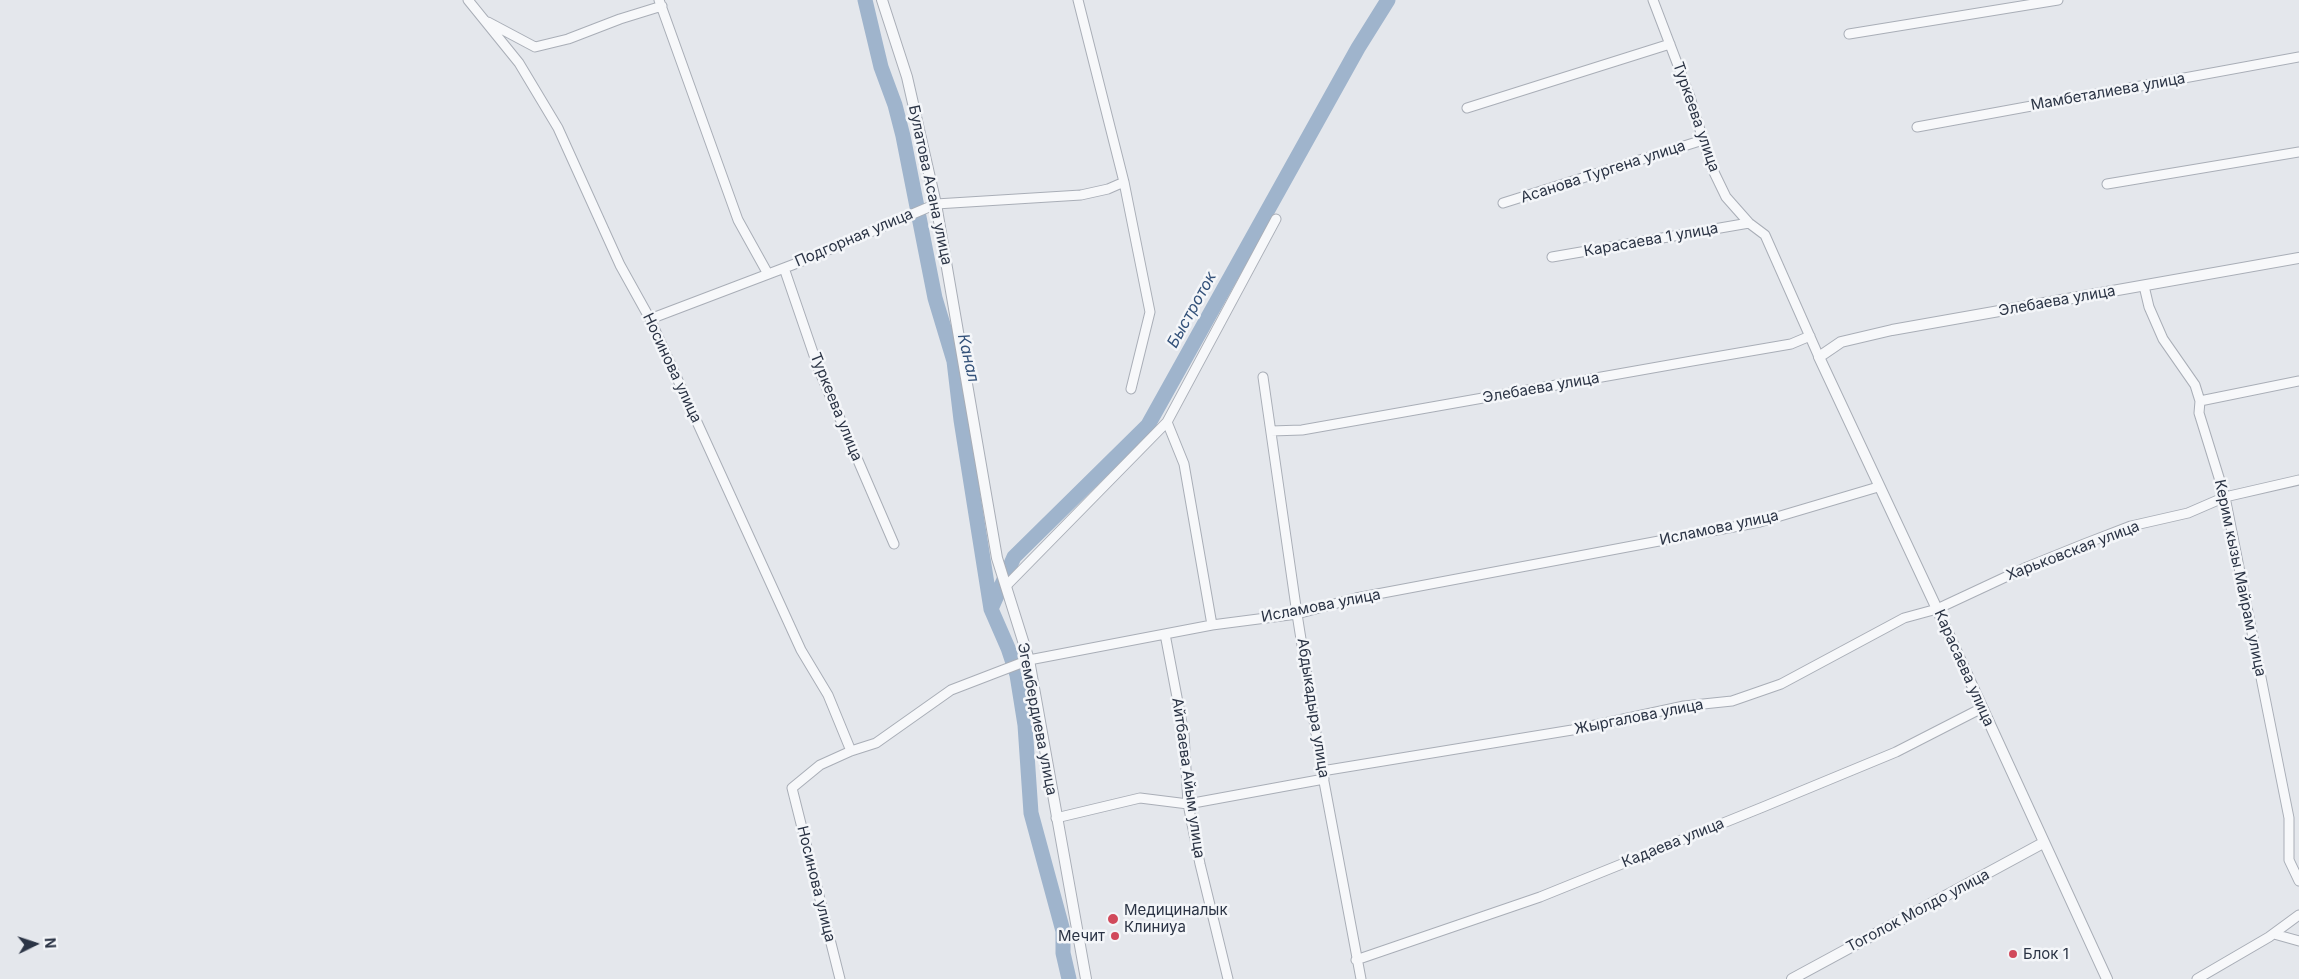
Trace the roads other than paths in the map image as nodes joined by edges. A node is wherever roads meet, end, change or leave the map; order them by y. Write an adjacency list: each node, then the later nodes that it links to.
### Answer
1 (468, 0): 7 (street, Носинова улица)
2 (882, 0): 18 (street, Булатова Асана улица)
3 (1078, 0): 15 (street)
4 (1653, 0): 9 (street, Туркеева улица)
5 (2058, 0): 8 (street)
6 (660, 3): 7 (street); 24 (street)
7 (484, 20): 26 (street, Носинова улица)
8 (1849, 34)
9 (1670, 44): 11 (street); 13 (street, Туркеева улица)
10 (2299, 57): 12 (street, Мамбеталиева улица)
11 (1467, 108)
12 (1917, 127)
13 (1703, 140): 17 (street, Асанова Тургена улица); 20 (street, Туркеева улица)
14 (2299, 152): 16 (street)
15 (1124, 182): 18 (street, Подгорная улица); 32 (street)
16 (2107, 184)
17 (1503, 203)
18 (936, 204): 23 (street, Подгорная улица); 29 (street, Булатова Асана улица)
19 (1276, 219): 34 (street)
20 (1749, 223): 21 (street, Карасаева 1 улица); 27 (street, Туркеева улица)
21 (1552, 257)
22 (2299, 258): 25 (street, Элебаева улица)
23 (784, 268): 24 (street, Подгорная улица); 39 (street, Туркеева улица)
24 (768, 274): 26 (street, Подгорная улица)
25 (2144, 286): 28 (street, Элебаева улица); 33 (street, Керим кызы Майрам улица)
26 (650, 319): 47 (street, Носинова улица)
27 (1810, 336): 28 (street, Туркеева улица); 35 (street, Элебаева улица)
28 (1819, 357): 37 (street, Карасаева улица)
29 (966, 372): 40 (street, Эгембердиева улица)
30 (1263, 377): 35 (street, Абдыкадыра улица)
31 (2299, 380): 33 (street)
32 (1132, 389)
33 (2200, 401): 38 (street, Керим кызы Майрам улица)
34 (1167, 422): 40 (street); 43 (street)
35 (1272, 431): 42 (street, Абдыкадыра улица)
36 (2299, 480): 38 (street, Харьковская улица)
37 (1878, 488): 41 (street, Карасаева улица); 42 (street, Исламова улица)
38 (2225, 497): 41 (street, Харьковская улица); 53 (street, Керим кызы Майрам улица)
39 (894, 544)
40 (1006, 586): 45 (street, Эгембердиева улица)
41 (1937, 609): 46 (street, Карасаева улица); 48 (street, Жыргалова улица)
42 (1297, 614): 43 (street, Исламова улица); 48 (street, Абдыкадыра улица)
43 (1212, 624): 44 (street, Исламова улица)
44 (1165, 634): 45 (street, Исламова улица); 50 (street, Айтбаева Айым улица)
45 (1029, 660): 47 (street, Исламова улица); 51 (street, Эгембердиева улица)
46 (1982, 708): 52 (street, Карасаева улица); 57 (street, Кадаева улица)
47 (851, 751): 49 (street, Исламова улица)
48 (1323, 775): 50 (street, Жыргалова улица); 57 (street, Абдыкадыра улица)
49 (792, 788): 58 (street, Носинова улица)
50 (1188, 804): 51 (street, Жыргалова улица); 60 (street, Айтбаева Айым улица)
51 (1056, 818): 59 (street, Эгембердиева улица)
52 (2044, 843): 62 (street, Тоголок Молдо улица); 63 (street, Карасаева улица)
53 (2299, 881)
54 (2299, 915): 55 (street)
55 (2274, 934): 56 (street); 64 (street)
56 (2299, 941)
57 (1356, 960): 61 (street, Абдыкадыра улица)
58 (840, 979)
59 (1086, 979)
60 (1228, 979)
61 (1361, 979)
62 (1792, 979)
63 (2106, 979)
64 (2198, 979)

